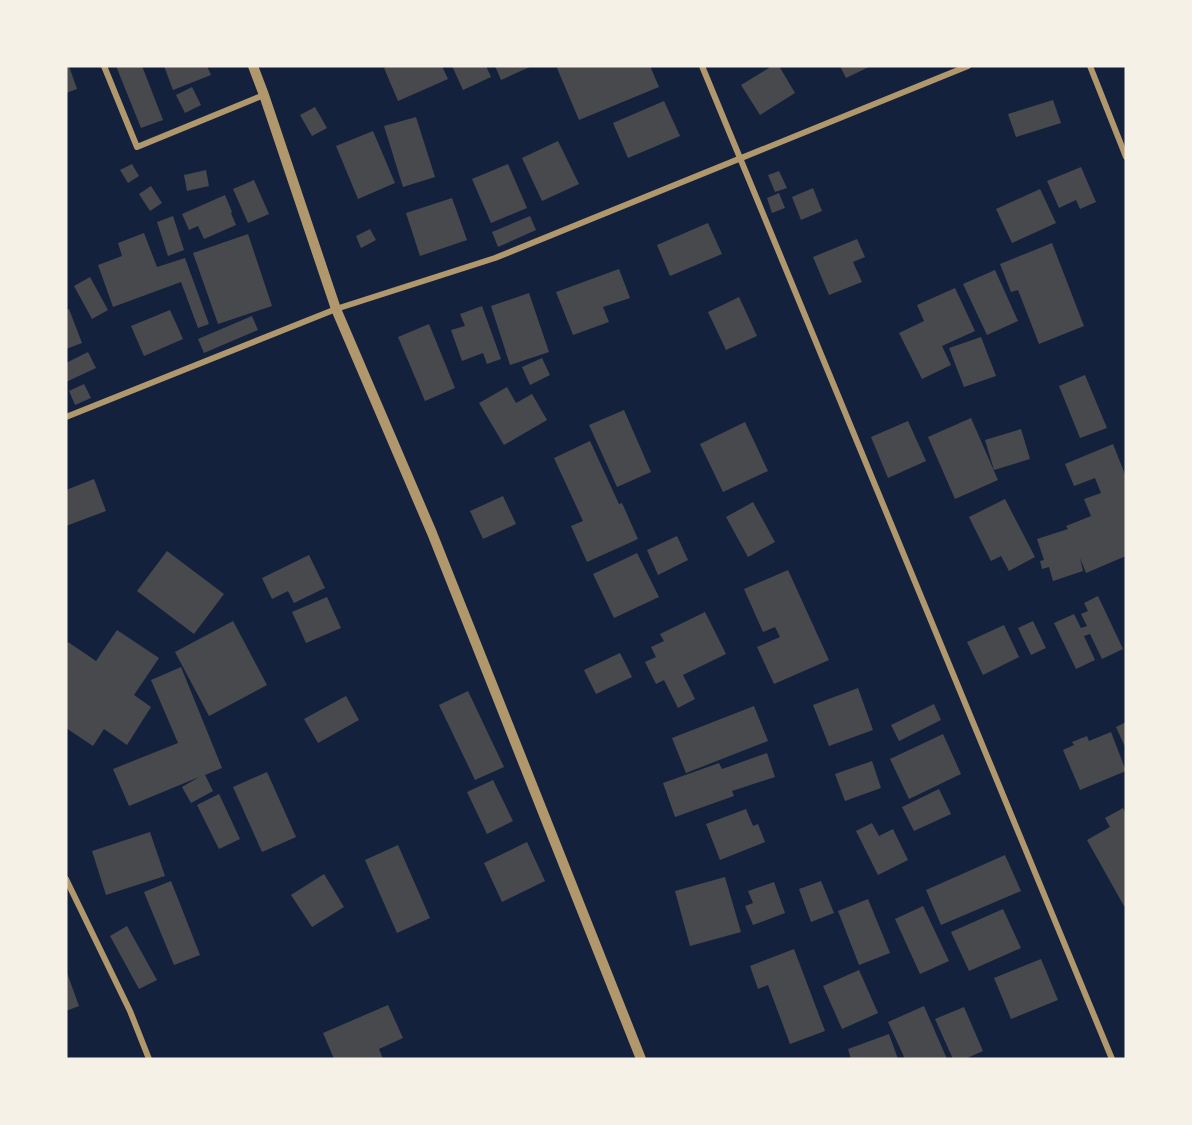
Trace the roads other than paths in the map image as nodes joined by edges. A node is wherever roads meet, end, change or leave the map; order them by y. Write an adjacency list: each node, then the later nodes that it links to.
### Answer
1 (104, 66): 6 (street)
2 (253, 66): 6 (street)
3 (702, 66): 8 (street)
4 (968, 66): 8 (street)
5 (1090, 66): 7 (street)
6 (264, 94): 9 (street)
7 (1126, 157)
8 (740, 159): 9 (street); 14 (street)
9 (336, 309): 10 (street); 13 (street)
10 (66, 417)
11 (66, 879): 12 (street)
12 (149, 1059)
13 (641, 1059)
14 (1112, 1059)

